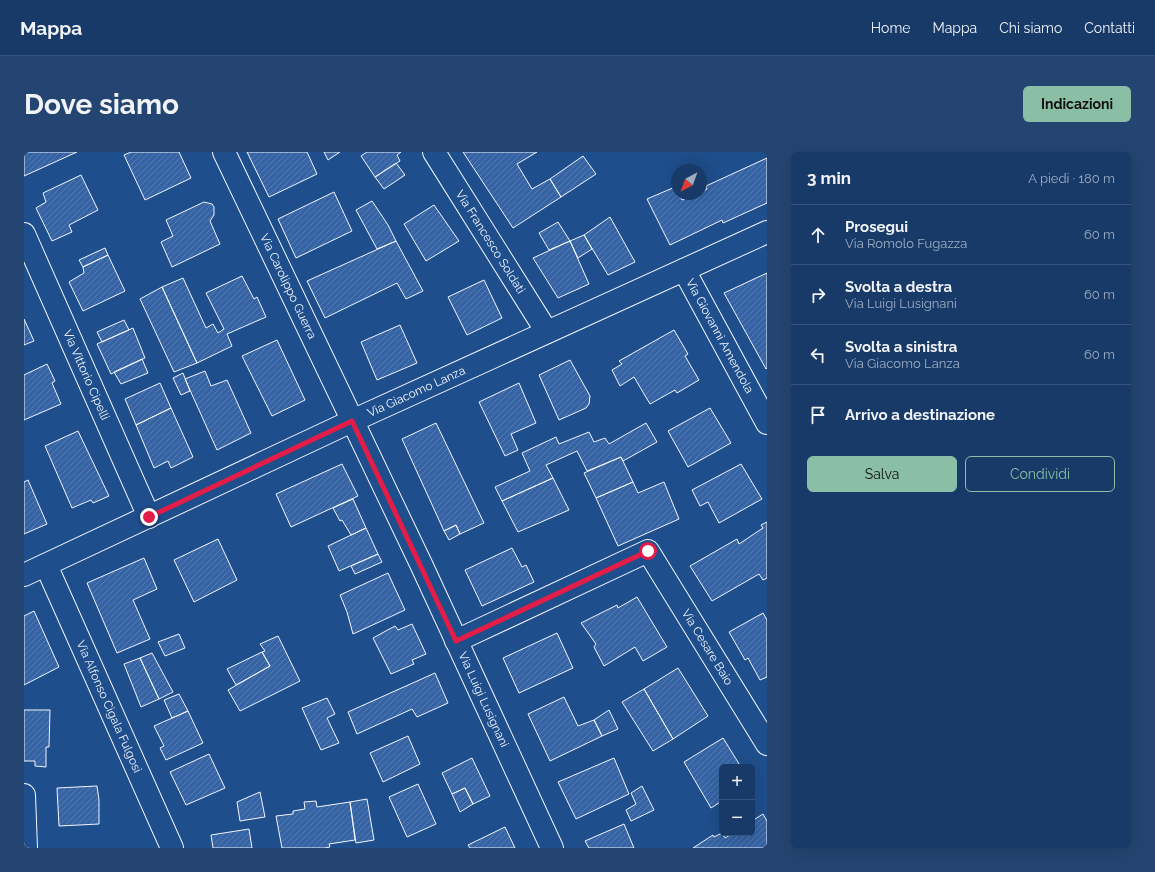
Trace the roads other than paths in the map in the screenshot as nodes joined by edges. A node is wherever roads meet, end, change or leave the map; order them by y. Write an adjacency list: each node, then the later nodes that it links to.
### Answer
1 (224, 152): 7 (street, Via Carolippo Guerra)
2 (434, 152): 6 (street, Via Francesco Soldati)
3 (767, 232): 5 (street, Via Giacomo Lanza)
4 (24, 234): 9 (street, Via Vittorio Cipelli)
5 (684, 270): 6 (street, Via Giacomo Lanza); 8 (street, Via Giovanni Amendola)
6 (547, 332): 7 (street, Via Giacomo Lanza)
7 (352, 421): 9 (street, Via Giacomo Lanza); 12 (street, Via Luigi Lusignani)
8 (767, 423)
9 (149, 517): 10 (street, Via Giacomo Lanza)
10 (46, 565): 11 (street, Via Giacomo Lanza); 16 (street, Via Alfonso Cigala Fulgosi)
11 (24, 575)
12 (456, 641): 13 (street, Via Cesare Baio); 17 (street, Via Luigi Lusignani)
13 (767, 744)
14 (24, 795): 15 (street)
15 (26, 848)
16 (172, 848)
17 (552, 848)

